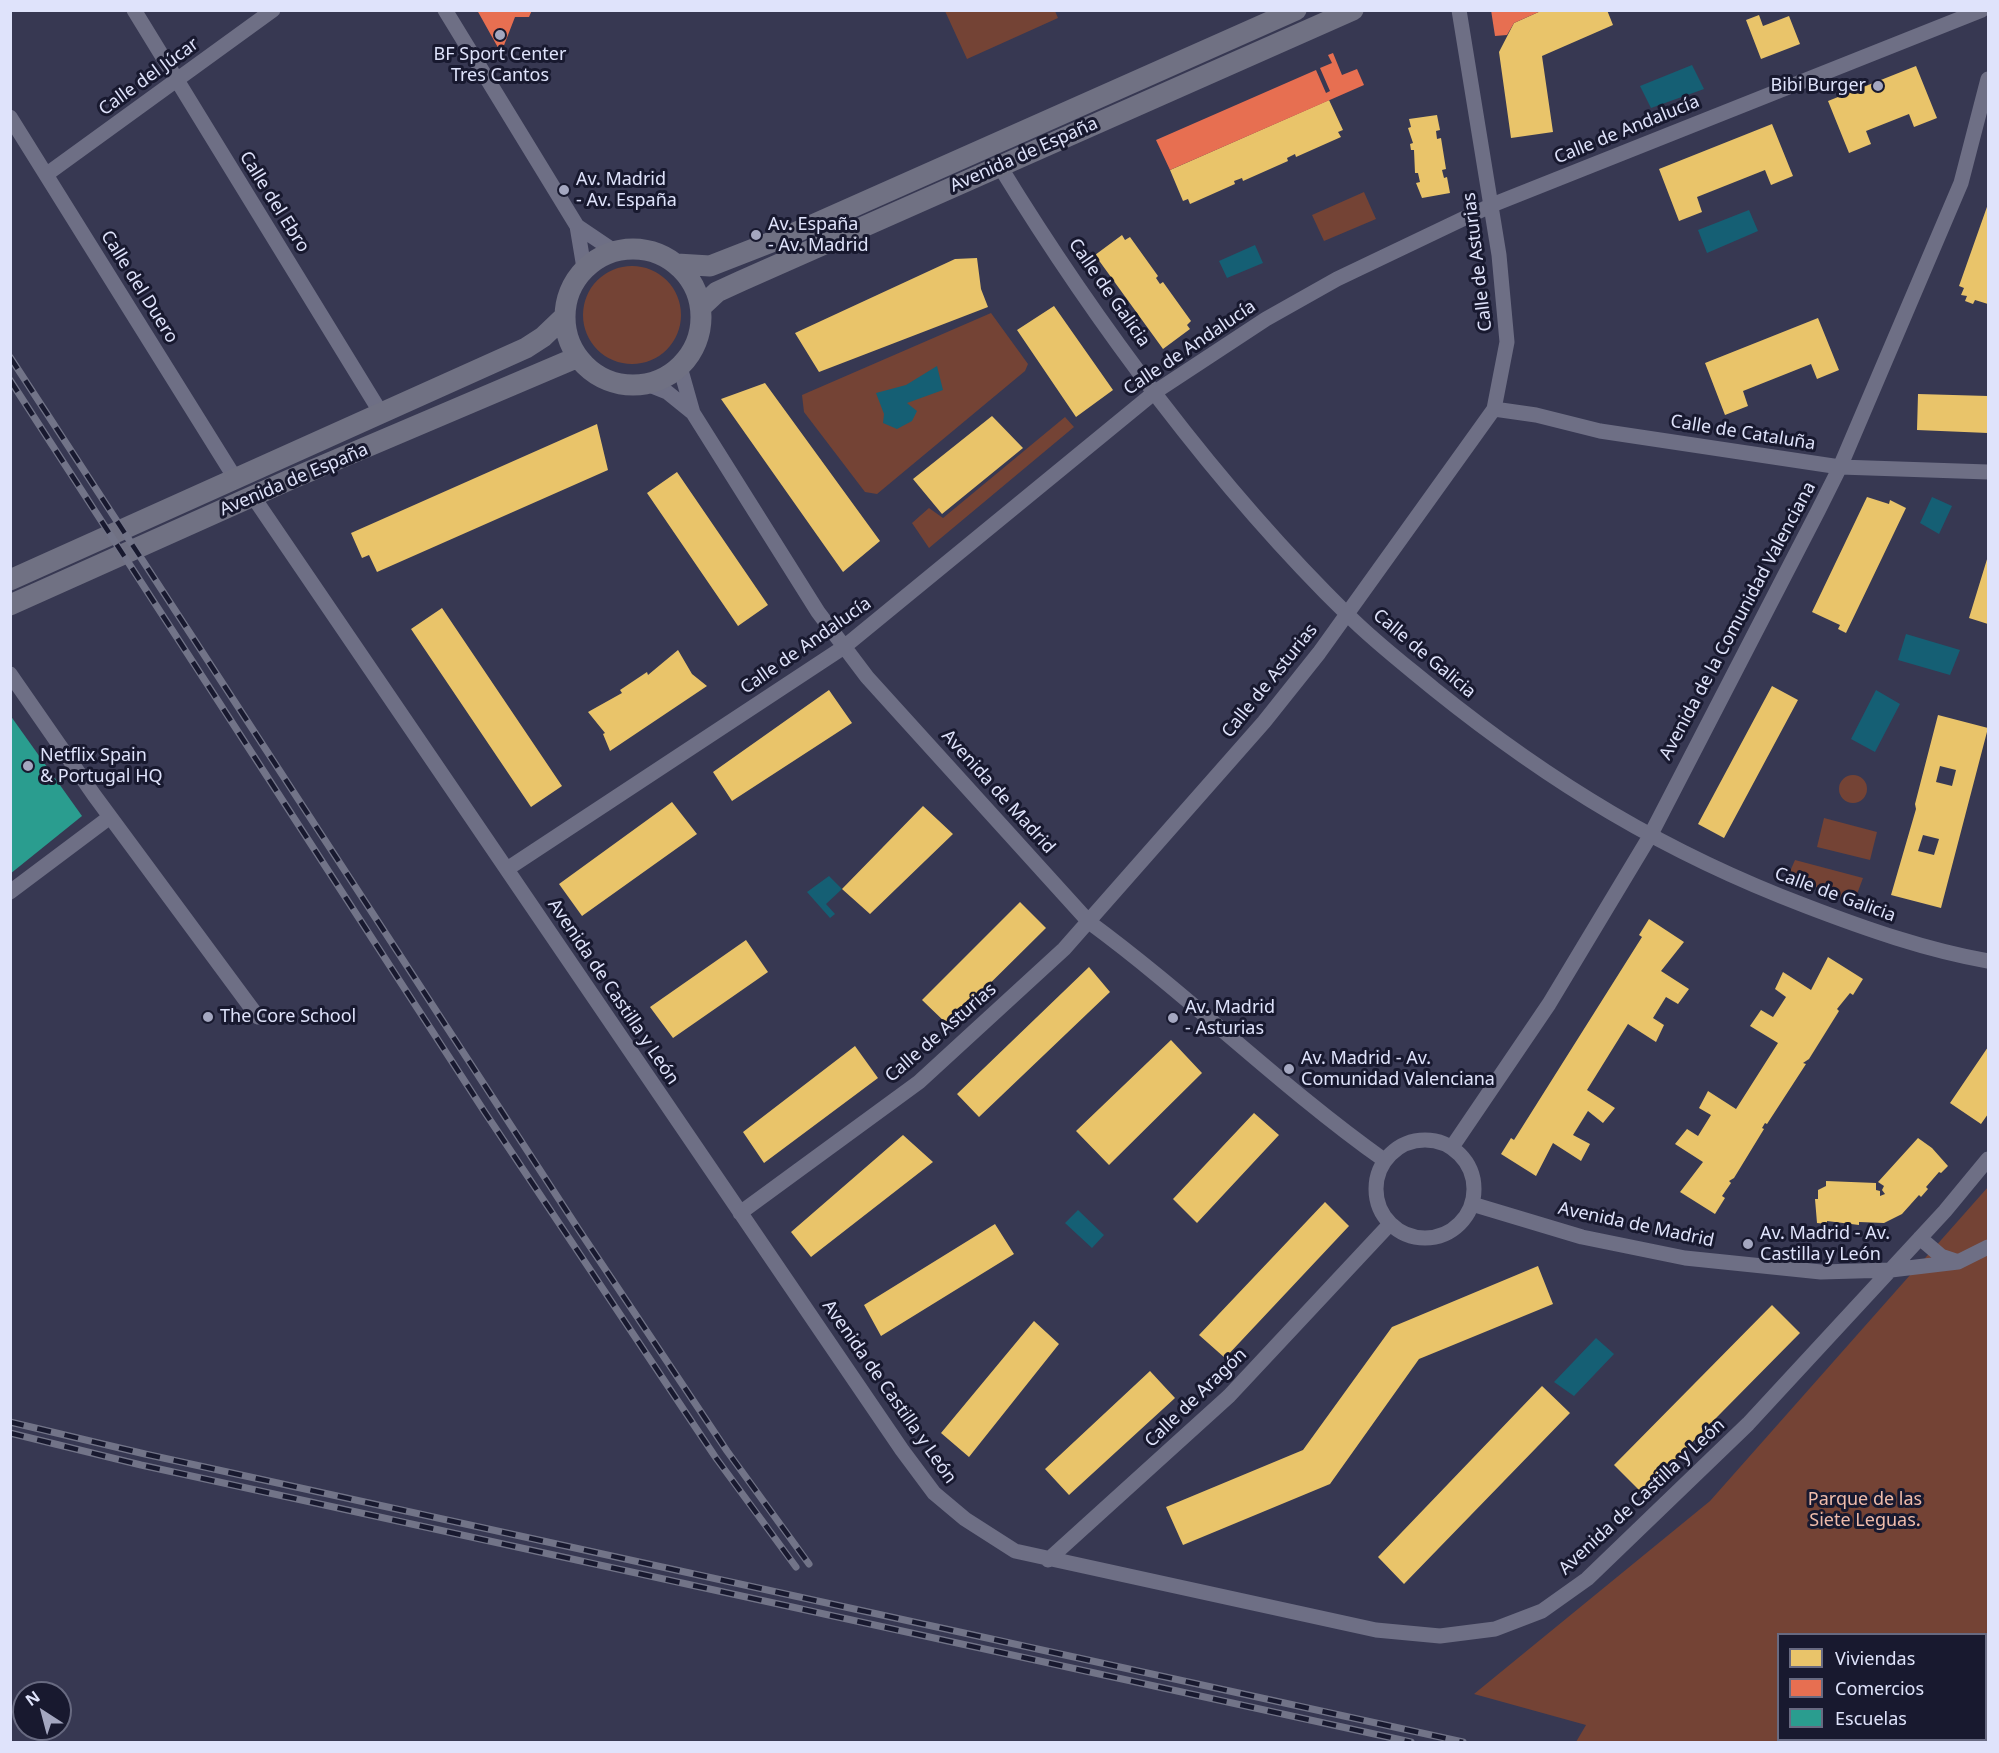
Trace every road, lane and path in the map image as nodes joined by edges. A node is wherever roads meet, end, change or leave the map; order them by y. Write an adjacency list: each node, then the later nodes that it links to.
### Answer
1 (134, 10): 9 (street, Calle del Ebro)
2 (273, 10): 9 (street, Calle del Júcar)
3 (445, 10): 14 (street)
4 (1296, 10): 16 (street, Avenida de España)
5 (1353, 10): 11 (street, Avenida de España)
6 (1459, 10): 13 (street, Calle de Asturias)
7 (1982, 10): 13 (street, Calle de Andalucía)
8 (1989, 79): 27 (street, Avenida de la Comunidad Valenciana)
9 (177, 81): 12 (street, Calle del Júcar); 25 (street, Calle del Ebro)
10 (10, 117): 12 (street, Calle del Duero)
11 (999, 165): 18 (street, Avenida de España); 23 (street, Calle de Galicia)
12 (47, 174): 29 (street, Calle del Duero)
13 (1492, 204): 23 (street, Calle de Andalucía); 24 (street, Calle de Asturias)
14 (577, 226): 15 (street); 17 (street)
15 (615, 251): 16 (street); 17 (street)
16 (677, 264): 18 (street)
17 (584, 268): 19 (street)
18 (701, 307): 21 (street)
19 (565, 316): 20 (street); 25 (street, Avenida de España)
20 (578, 357): 22 (street); 30 (street, Avenida de España)
21 (680, 367): 22 (street); 26 (street, Avenida de Madrid)
22 (647, 384): 26 (street)
23 (1155, 392): 33 (street, Calle de Galicia); 34 (street, Calle de Andalucía)
24 (1494, 409): 27 (street, Calle de Cataluña); 33 (street, Calle de Asturias)
25 (381, 413): 29 (street, Avenida de España)
26 (693, 413): 34 (street, Avenida de Madrid)
27 (1840, 467): 28 (street, Calle de Cataluña); 37 (street, Avenida de la Comunidad Valenciana)
28 (1989, 472)
29 (235, 478): 31 (street, Avenida de España)
30 (254, 498): 32 (street, Avenida de España); 38 (street, Avenida de Castilla y León)
31 (10, 580)
32 (10, 605)
33 (1348, 615): 37 (street, Calle de Galicia); 40 (street, Calle de Asturias)
34 (844, 647): 38 (street, Calle de Andalucía); 40 (street, Avenida de Madrid)
35 (10, 674): 36 (street)
36 (110, 817): 39 (street); 42 (street)
37 (1650, 836): 41 (street, Calle de Galicia); 43 (street, Avenida de la Comunidad Valenciana)
38 (507, 869): 47 (street, Avenida de Castilla y León)
39 (10, 892)
40 (1089, 922): 45 (street, Avenida de Madrid); 47 (street, Calle de Asturias)
41 (1989, 961)
42 (258, 1017)
43 (1452, 1147): 45 (street); 46 (street)
44 (1989, 1159): 49 (street, Avenida de Castilla y León)
45 (1384, 1160): 48 (street)
46 (1472, 1204): 48 (street); 52 (street, Avenida de Madrid)
47 (740, 1213): 53 (street, Avenida de Castilla y León)
48 (1389, 1225): 53 (street, Calle de Aragón)
49 (1920, 1238): 51 (street); 52 (street, Avenida de Castilla y León)
50 (1989, 1247): 51 (street)
51 (1958, 1262): 52 (street)
52 (1891, 1270): 53 (street, Avenida de Castilla y León)
53 (1048, 1560)

